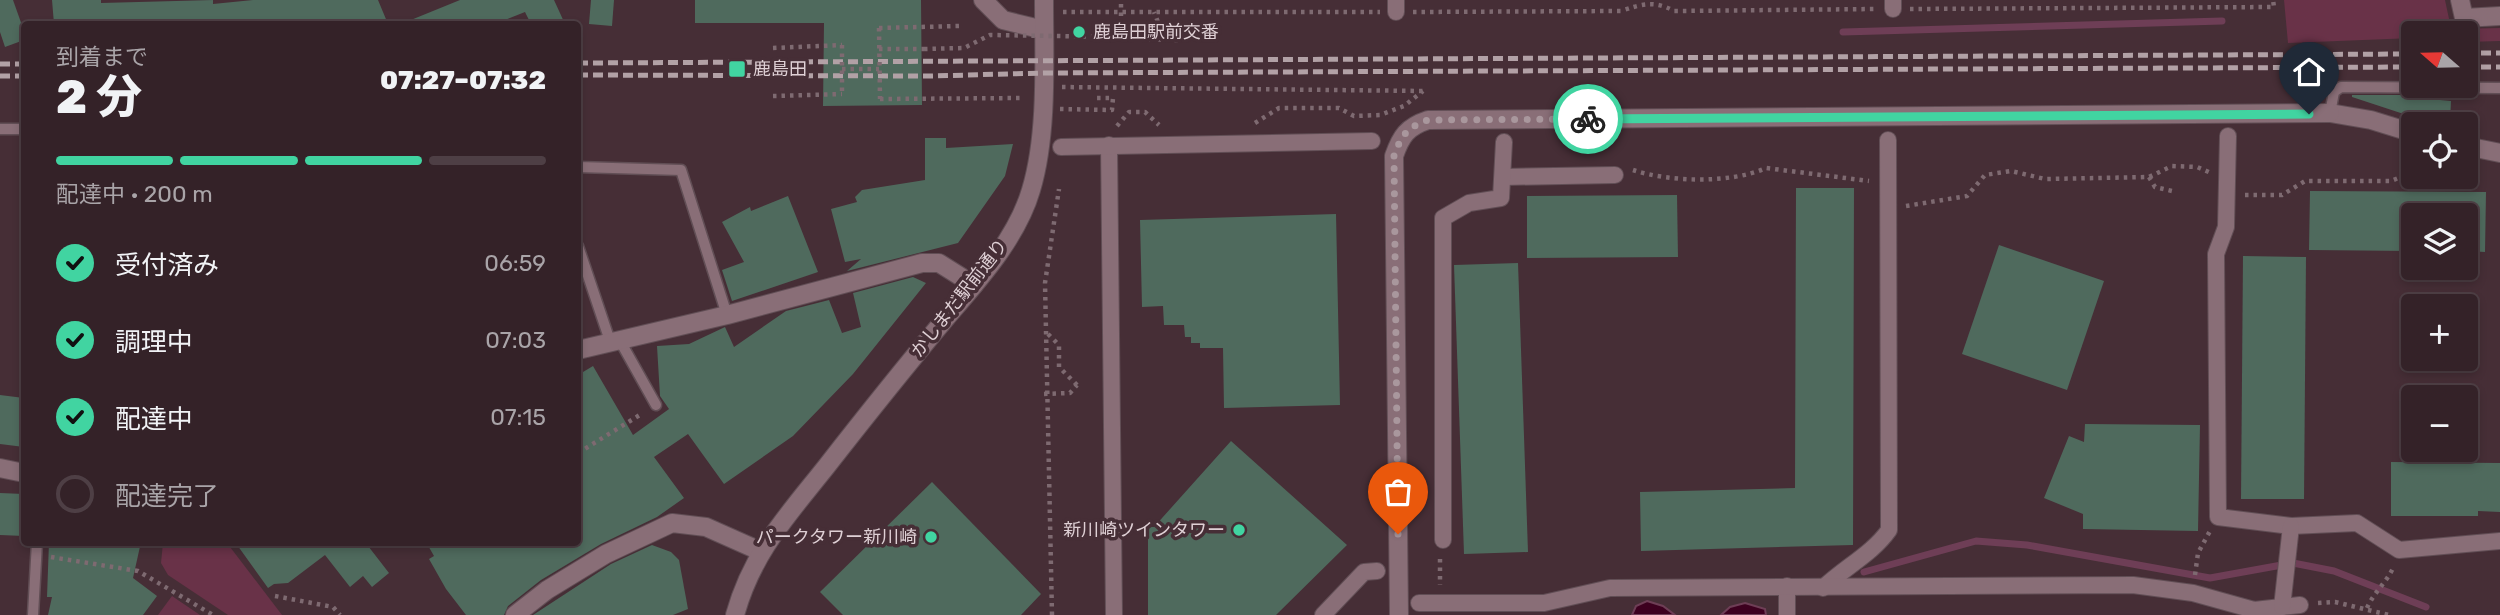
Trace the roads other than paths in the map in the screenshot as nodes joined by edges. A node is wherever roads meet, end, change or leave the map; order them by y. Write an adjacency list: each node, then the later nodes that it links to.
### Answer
1 (983, 0): 5 (street)
2 (1044, 0): 5 (street, かしまだ駅前通り)
3 (2460, 0): 4 (street)
4 (2500, 16)
5 (1044, 30): 23 (street, かしまだ駅前通り)
6 (2500, 88): 7 (lane)
7 (2330, 113): 9 (street); 47 (street)
8 (0, 129): 10 (lane)
9 (2401, 129)
10 (21, 130)
11 (2228, 136): 30 (street)
12 (1888, 140): 37 (street)
13 (1372, 141): 15 (street)
14 (1504, 142): 21 (street)
15 (1109, 145): 16 (street); 45 (street)
16 (1061, 148)
17 (2478, 148): 18 (street)
18 (2500, 153)
19 (581, 167): 24 (lane)
20 (1615, 175): 21 (street)
21 (1503, 177): 31 (street)
22 (581, 254): 25 (lane)
23 (974, 285): 24 (street); 34 (street, かしまだ駅前通り)
24 (727, 315): 25 (street)
25 (614, 340): 26 (street); 27 (lane)
26 (581, 349)
27 (656, 405)
28 (0, 468): 29 (street)
29 (21, 472)
30 (2291, 526): 32 (street); 40 (street)
31 (1443, 540)
32 (2500, 541)
33 (37, 546): 42 (lane)
34 (760, 551): 43 (street); 44 (street, かしまだ駅前通り)
35 (1377, 571): 46 (street)
36 (1787, 586): 37 (street); 38 (street); 48 (street)
37 (1824, 588): 41 (street)
38 (1419, 603)
39 (2300, 605): 40 (street)
40 (2282, 607): 41 (street)
41 (2232, 610)
42 (33, 615)
43 (515, 615)
44 (735, 615)
45 (1114, 615)
46 (1323, 615)
47 (1399, 615)
48 (1787, 615)

